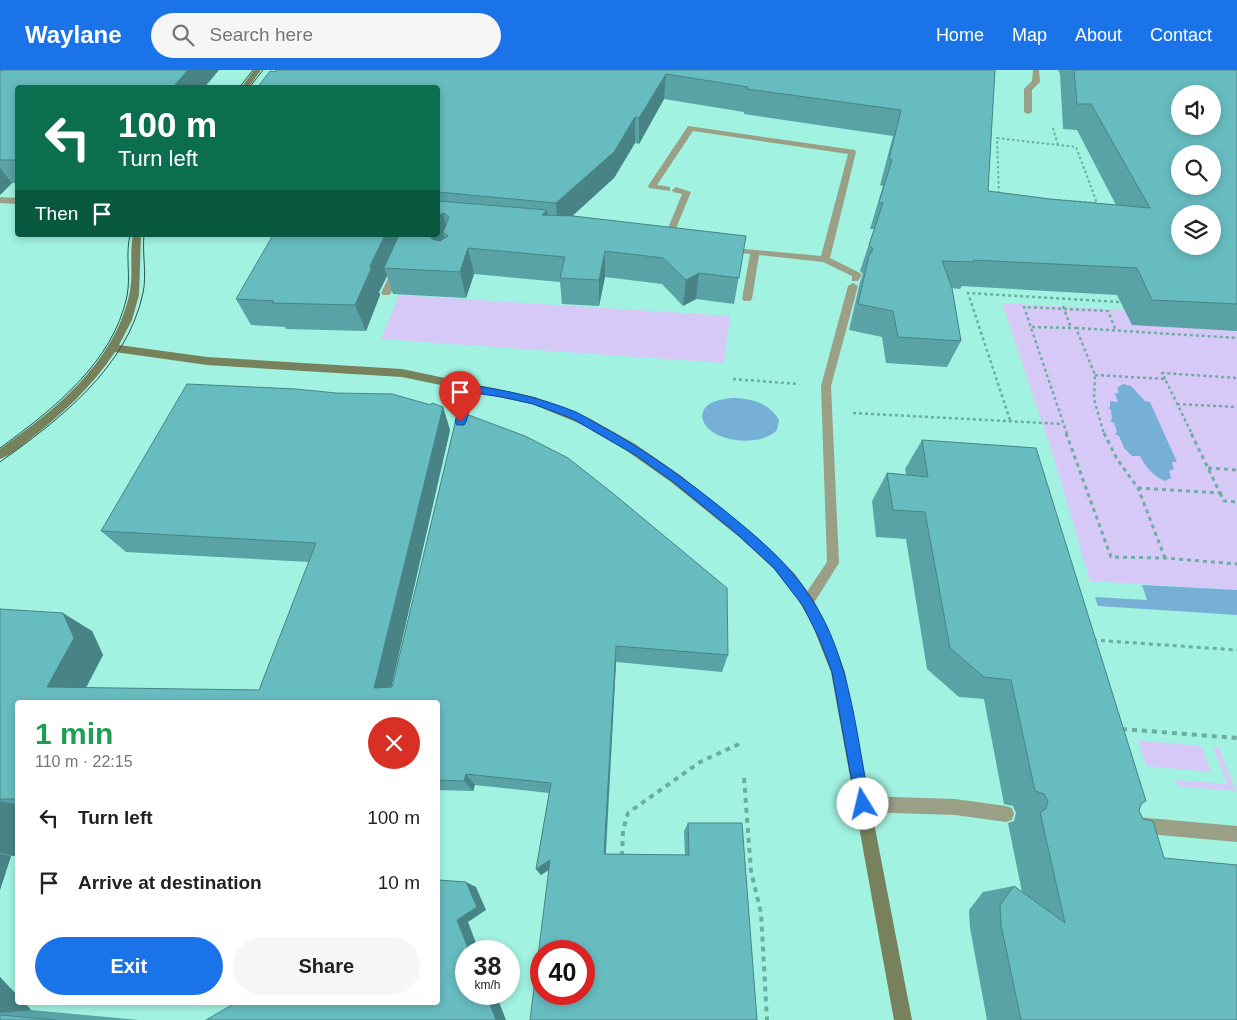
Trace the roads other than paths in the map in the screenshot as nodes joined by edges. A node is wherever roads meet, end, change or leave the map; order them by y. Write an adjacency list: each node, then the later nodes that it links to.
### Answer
1 (258, 70): 3 (street)
2 (1036, 70): 4 (street)
3 (246, 85)
4 (1028, 112)
5 (0, 200): 6 (street)
6 (15, 201)
7 (137, 237): 15 (street)
8 (666, 243): 12 (street)
9 (720, 249): 10 (street)
10 (755, 252): 12 (street); 14 (street)
11 (402, 258): 13 (street)
12 (825, 259): 19 (street)
13 (386, 293)
14 (747, 299)
15 (112, 348): 16 (street); 18 (street)
16 (470, 389): 17 (street); 19 (street)
17 (456, 442)
18 (0, 455)
19 (807, 602): 20 (street)
20 (863, 804): 21 (street); 24 (street)
21 (1006, 814)
22 (1119, 823): 23 (street)
23 (1237, 834)
24 (903, 1020)

